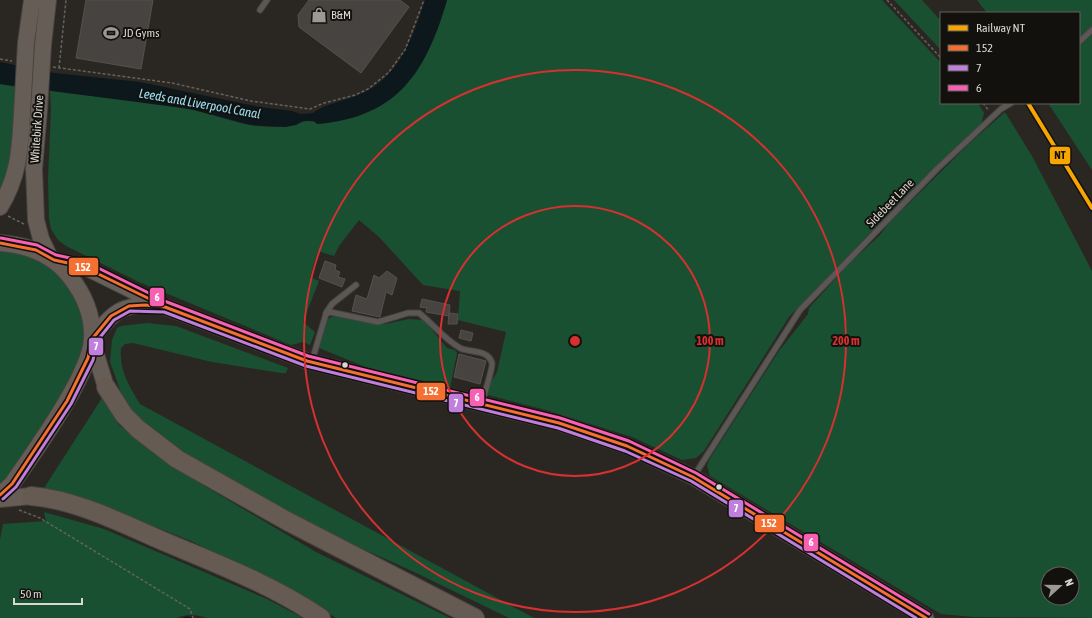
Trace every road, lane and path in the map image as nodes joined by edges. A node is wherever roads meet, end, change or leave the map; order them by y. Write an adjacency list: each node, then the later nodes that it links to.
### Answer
1 (32, 0): 14 (highway, Whitebirk Drive, bridge)
2 (48, 0): 16 (highway, Whitebirk Drive, bridge)
3 (66, 0): 5 (path)
4 (267, 0): 7 (lane)
5 (424, 0)
6 (887, 0): 10 (path)
7 (260, 10)
8 (1092, 30): 9 (lane)
9 (1080, 41)
10 (940, 57)
11 (984, 104): 13 (path)
12 (1009, 104): 13 (lane, Sidebeet Lane)
13 (992, 117): 24 (lane, Sidebeet Lane)
14 (0, 207)
15 (0, 243): 16 (highway)
16 (52, 258): 18 (main road); 20 (highway)
17 (356, 284): 19 (lane)
18 (165, 307): 20 (main road); 21 (main road)
19 (326, 314): 21 (lane); 23 (lane)
20 (92, 341): 22 (highway); 25 (highway)
21 (312, 362): 23 (main road)
22 (106, 387): 30 (highway)
23 (482, 405): 24 (main road)
24 (693, 477): 31 (main road)
25 (0, 495)
26 (31, 496): 27 (highway); 29 (highway)
27 (6, 503): 28 (path)
28 (193, 618)
29 (322, 618)
30 (475, 618)
31 (926, 618)

